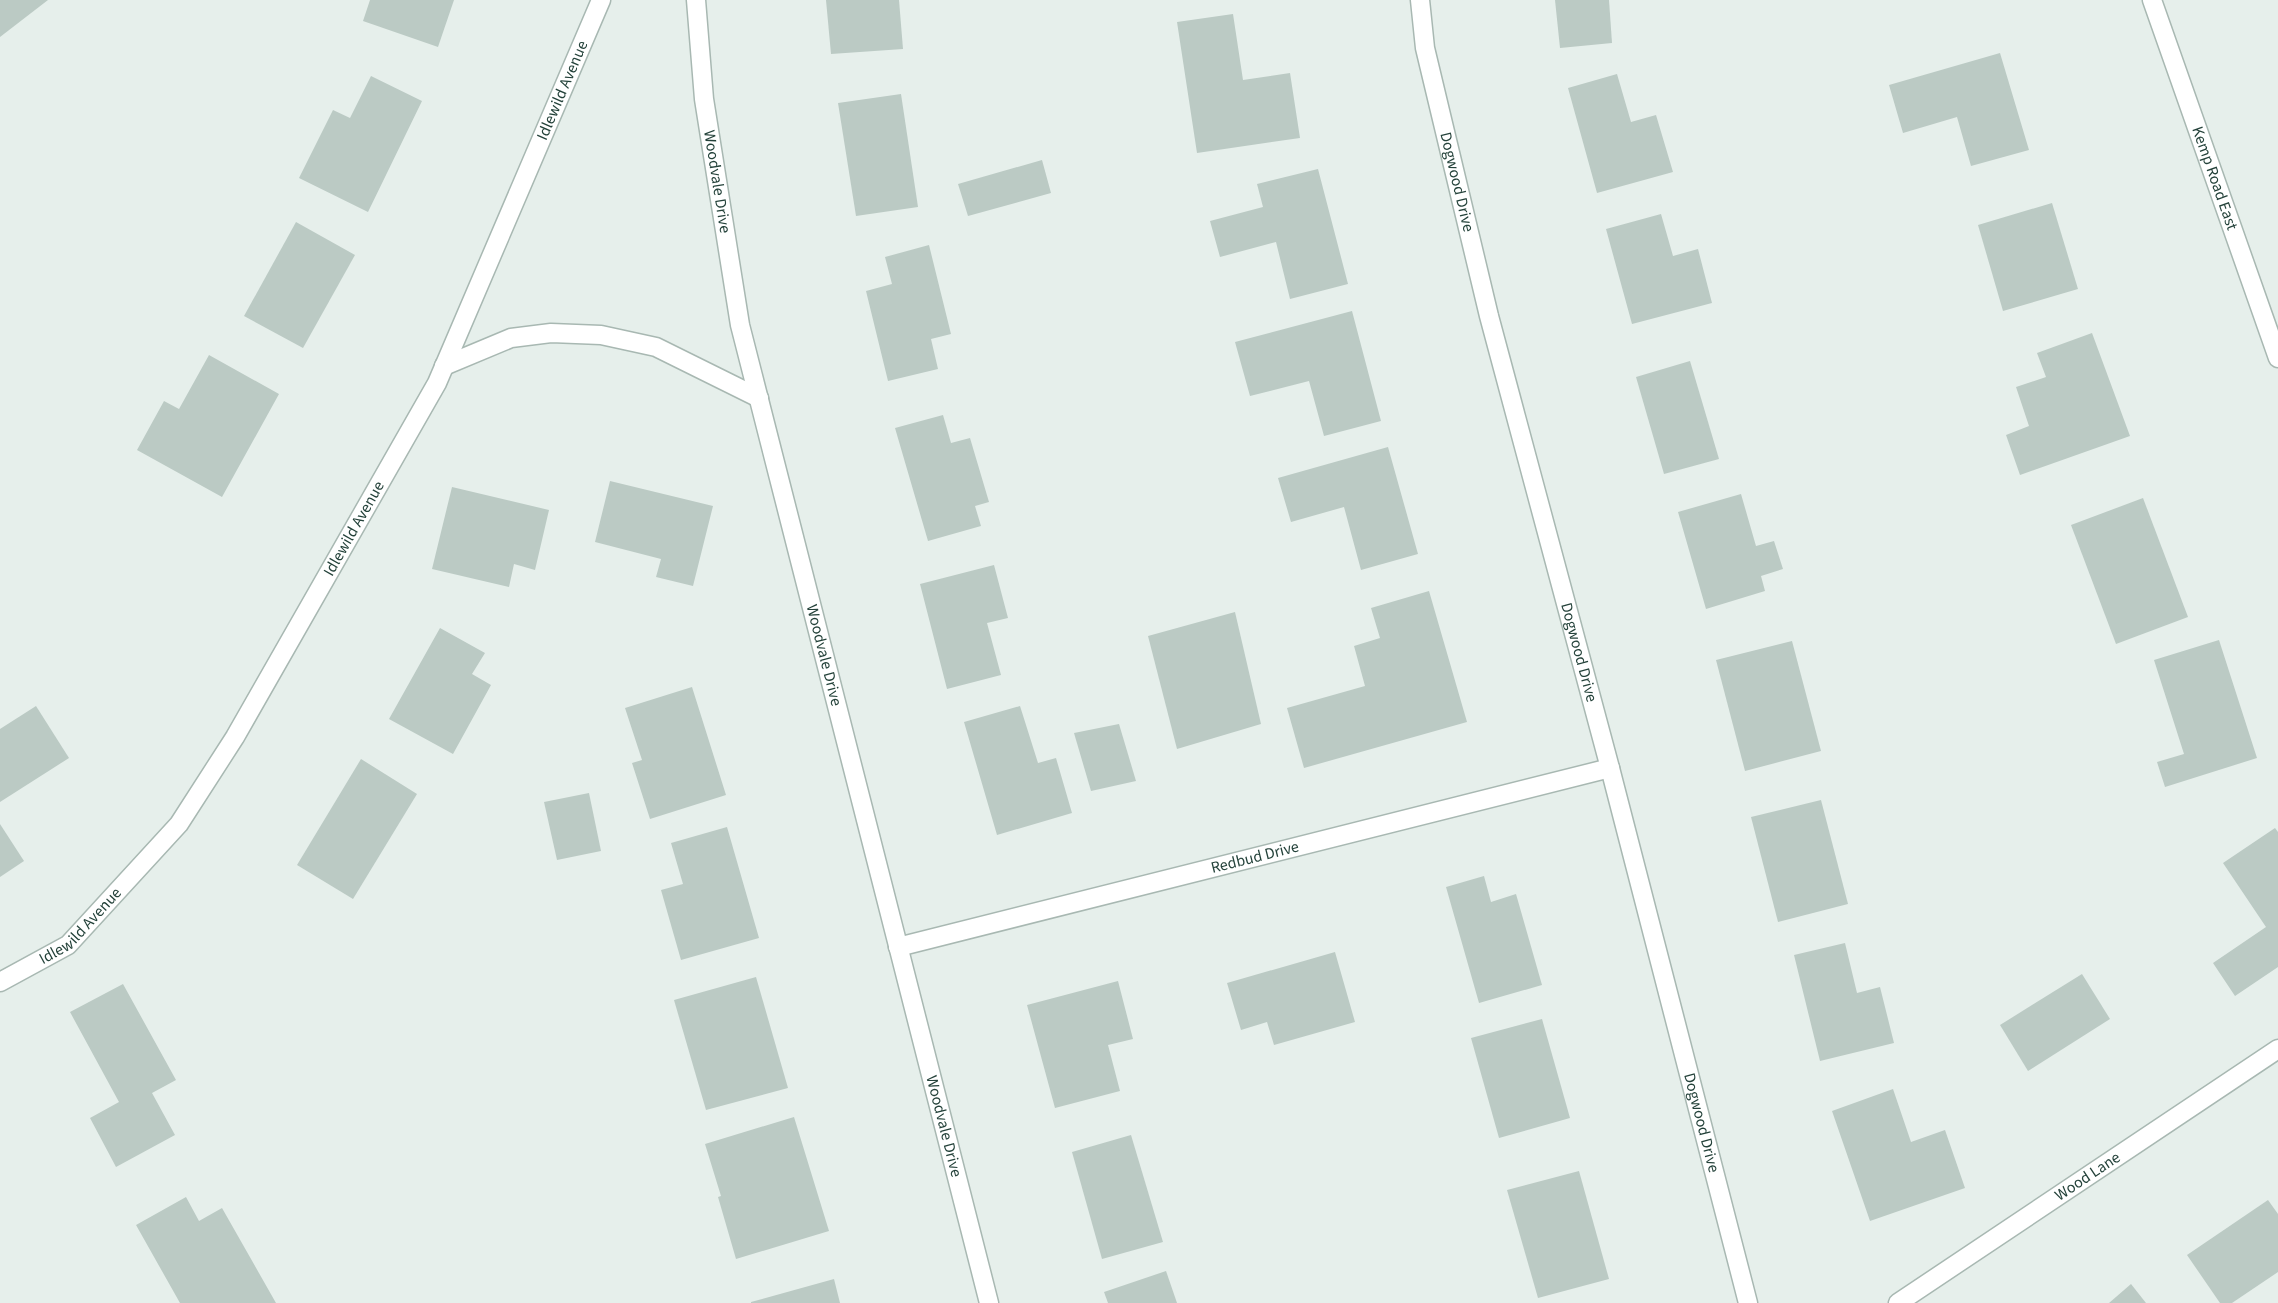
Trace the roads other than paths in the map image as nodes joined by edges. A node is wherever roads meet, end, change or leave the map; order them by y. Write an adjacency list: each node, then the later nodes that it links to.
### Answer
1 (601, 0): 6 (street, Idlewild Avenue)
2 (696, 0): 7 (street, Woodvale Drive)
3 (1420, 0): 8 (street, Dogwood Drive)
4 (2152, 0): 5 (street, Kemp Road East)
5 (2278, 358)
6 (444, 366): 7 (street); 10 (street, Idlewild Avenue)
7 (759, 398): 9 (street, Woodvale Drive)
8 (1610, 768): 9 (street, Redbud Drive); 13 (street, Dogwood Drive)
9 (898, 947): 12 (street, Woodvale Drive)
10 (0, 982)
11 (2278, 1049): 14 (street, Wood Lane)
12 (989, 1303)
13 (1748, 1303)
14 (1898, 1303)

